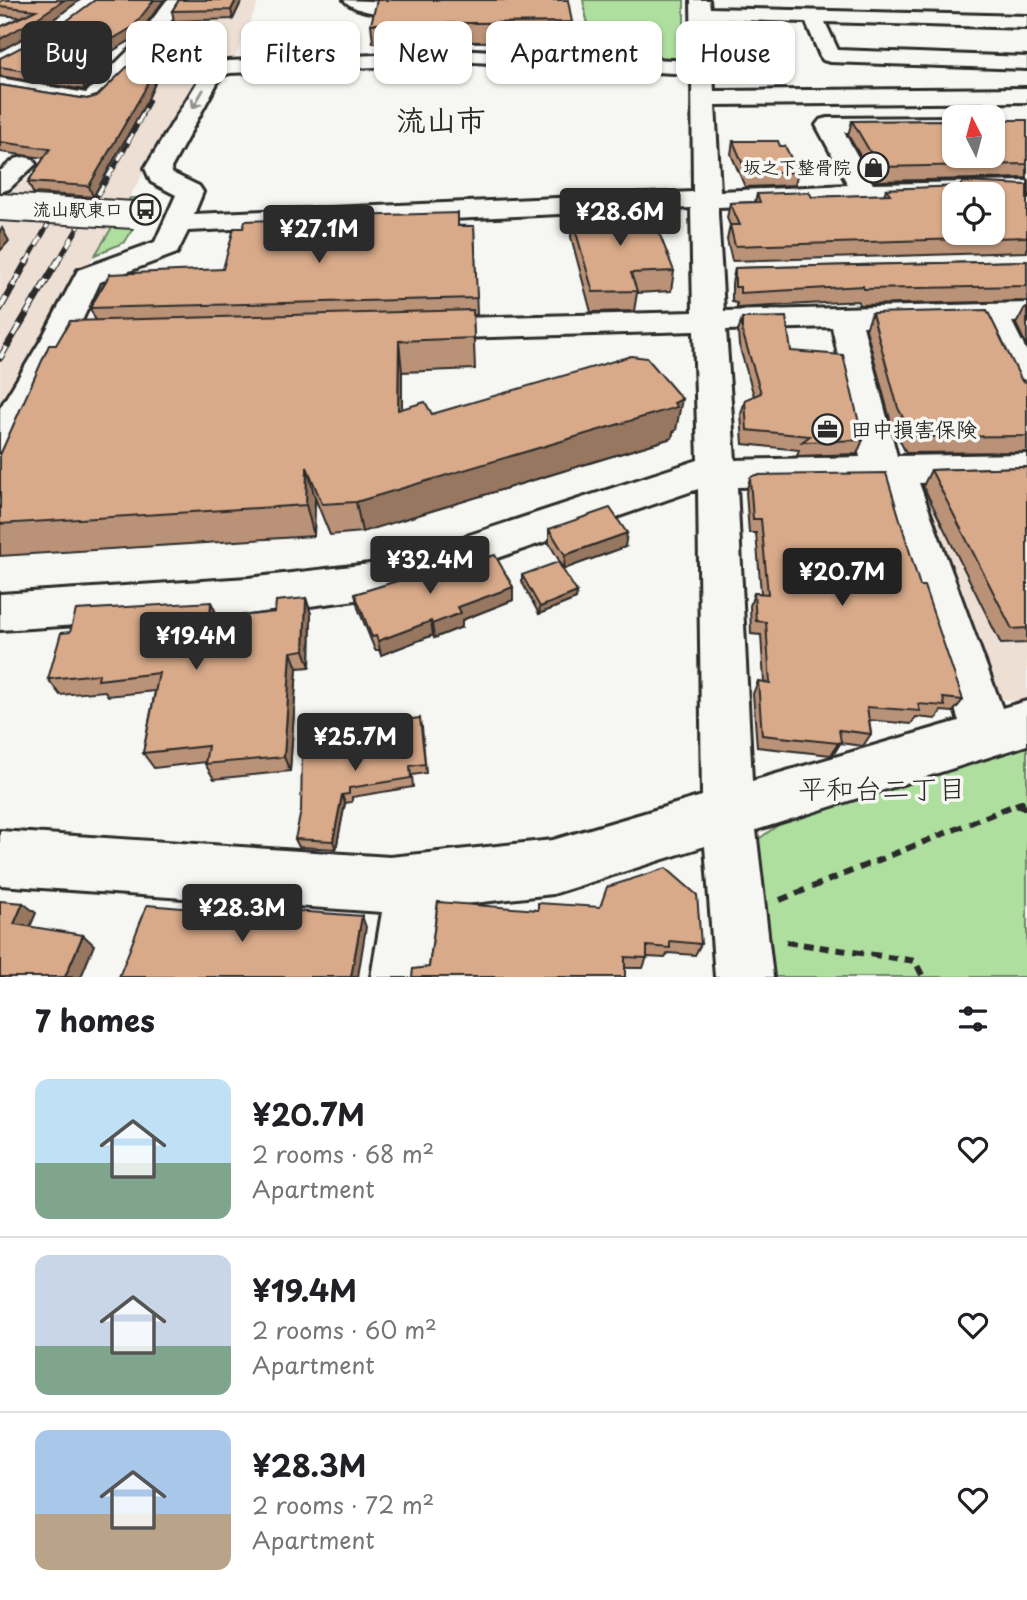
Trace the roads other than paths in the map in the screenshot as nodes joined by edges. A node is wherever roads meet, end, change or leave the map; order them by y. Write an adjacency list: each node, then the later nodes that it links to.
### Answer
1 (176, 0): 14 (street)
2 (353, 0): 3 (street)
3 (434, 0)
4 (922, 0): 8 (street)
5 (1002, 0): 9 (street)
6 (701, 6): 7 (street)
7 (813, 16): 8 (street); 10 (street)
8 (936, 20): 9 (street)
9 (1025, 25)
10 (1027, 63)
11 (676, 80): 22 (street, one-way to 22)
12 (704, 84): 19 (street)
13 (731, 84): 15 (street)
14 (0, 85)
15 (1027, 95)
16 (942, 124): 18 (street)
17 (1027, 189): 18 (street)
18 (865, 192): 19 (street)
19 (705, 199): 22 (street); 26 (street)
20 (0, 207): 21 (street, bridge)
21 (134, 215)
22 (177, 223): 29 (street)
23 (992, 312): 24 (street); 25 (street); 28 (street)
24 (1027, 312)
25 (845, 316): 26 (street); 31 (street)
26 (710, 320): 27 (street); 32 (street)
27 (393, 330)
28 (1027, 387)
29 (0, 439)
30 (1027, 467): 31 (street)
31 (889, 470): 32 (street); 34 (street)
32 (717, 471): 33 (street); 35 (street)
33 (0, 612)
34 (1008, 729): 35 (street)
35 (728, 813): 37 (street); 39 (street)
36 (0, 858): 37 (street)
37 (414, 882): 38 (street)
38 (400, 977)
39 (744, 977)

